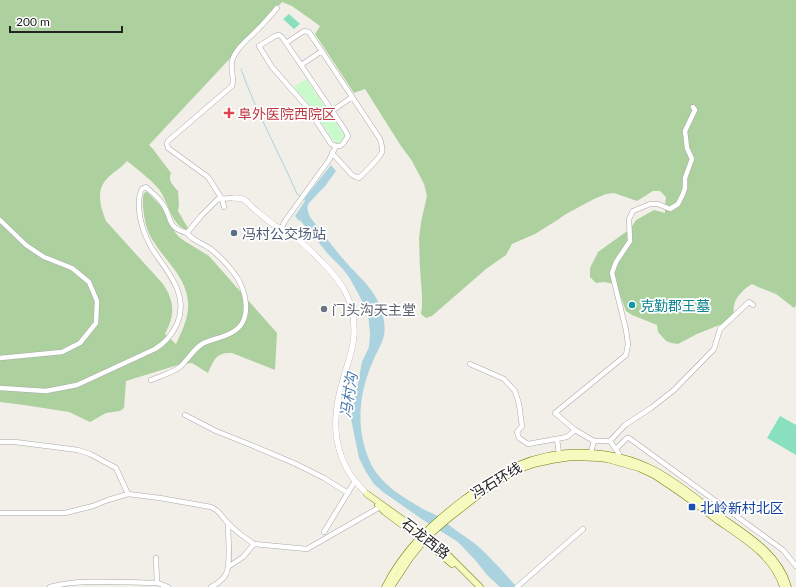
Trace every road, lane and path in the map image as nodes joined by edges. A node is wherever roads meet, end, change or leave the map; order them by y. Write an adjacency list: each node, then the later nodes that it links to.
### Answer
1 (277, 8): 11 (street)
2 (286, 43): 3 (street); 4 (street); 8 (street)
3 (322, 51): 4 (street); 5 (street)
4 (301, 65): 7 (street)
5 (352, 97): 7 (street); 9 (street)
6 (693, 107): 22 (street)
7 (332, 111): 8 (street)
8 (336, 146): 9 (street)
9 (332, 154): 14 (street)
10 (234, 198): 11 (street); 14 (street, 石龙西路)
11 (222, 199): 12 (street); 15 (street)
12 (224, 207)
13 (0, 220): 17 (street)
14 (281, 229): 31 (street, 石龙西路)
15 (187, 233): 19 (street); 20 (street)
16 (753, 306): 24 (street)
17 (0, 358)
18 (470, 364): 23 (street)
19 (151, 380)
20 (0, 388)
21 (185, 415): 32 (street)
22 (575, 430): 23 (street); 25 (street)
23 (557, 439): 29 (street)
24 (610, 440): 25 (street); 27 (street)
25 (594, 441): 28 (street)
26 (0, 442): 33 (street)
27 (616, 449): 30 (street); 44 (street)
28 (591, 452): 29 (main road, 冯石环线); 30 (main road, 冯石环线)
29 (559, 454): 37 (main road, 冯石环线)
30 (618, 460): 37 (main road, 冯石环线); 55 (main road, 冯石环线); 56 (main road, 冯石环线)
31 (355, 481): 32 (street); 34 (street, 石龙西路)
32 (348, 493): 40 (street)
33 (128, 494): 36 (street); 38 (street)
34 (367, 494): 35 (main road, 石龙西路); 41 (main road, 石龙西路)
35 (380, 507): 41 (main road, 石龙西路); 42 (street)
36 (0, 513)
37 (445, 517): 41 (main road, 冯石环线)
38 (228, 524): 42 (street); 45 (street)
39 (583, 529): 47 (street)
40 (324, 532)
41 (424, 537): 51 (main road, 冯石环线); 52 (main road, 冯石环线); 53 (main road, 石龙西路); 54 (main road, 石龙西路)
42 (254, 544): 45 (street)
43 (156, 558): 46 (street)
44 (796, 566)
45 (228, 567): 50 (street)
46 (157, 583): 48 (street); 49 (street)
47 (519, 586)
48 (50, 587)
49 (168, 587)
50 (212, 587)
51 (385, 587)
52 (391, 587)
53 (475, 587)
54 (480, 587)
55 (783, 587)
56 (788, 587)

